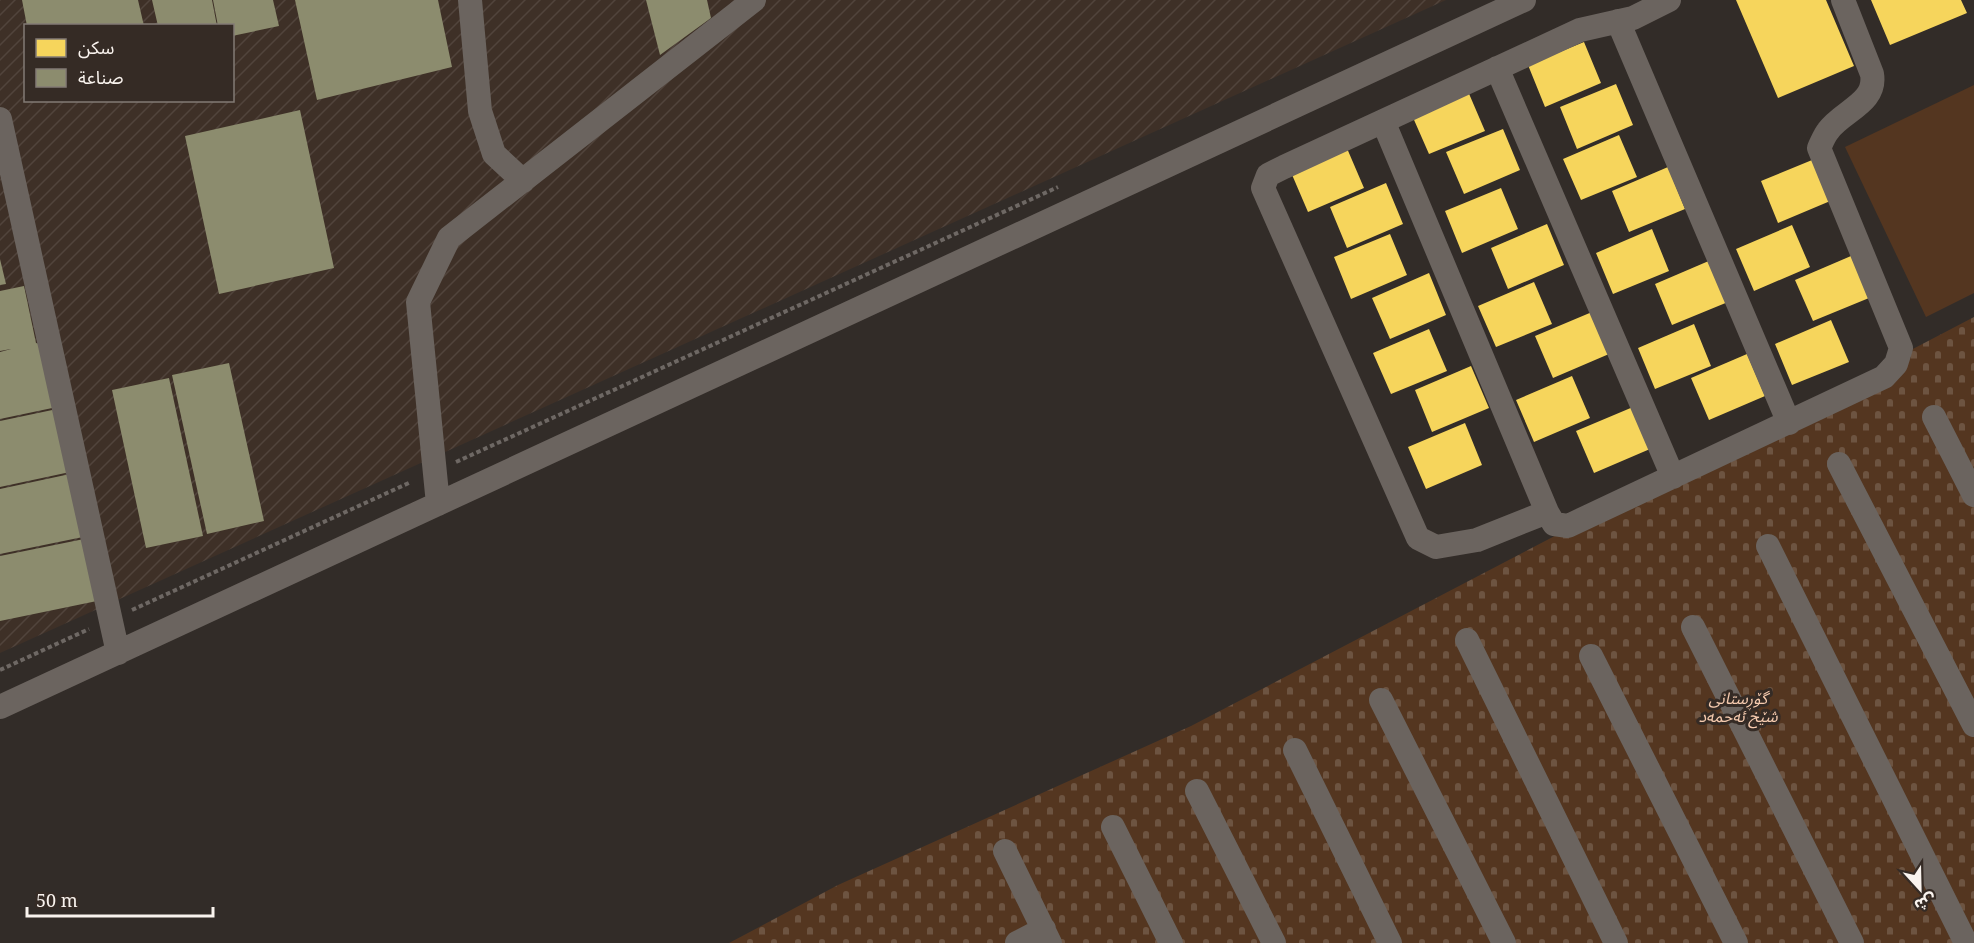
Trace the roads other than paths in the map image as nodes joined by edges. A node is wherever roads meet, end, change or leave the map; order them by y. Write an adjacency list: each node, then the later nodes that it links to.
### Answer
1 (470, 0): 10 (street)
2 (754, 0): 10 (street)
3 (1524, 0): 16 (street)
4 (1669, 0): 6 (street)
5 (1843, 0): 12 (street)
6 (1618, 21): 7 (street); 12 (street)
7 (1497, 68): 8 (street); 14 (street)
8 (1383, 121): 17 (street); 17 (street)
9 (1, 132): 21 (street)
10 (523, 181): 16 (street)
11 (1934, 417): 15 (street)
12 (1789, 423): 14 (street)
13 (1839, 464): 25 (street)
14 (1673, 477): 17 (street)
15 (1974, 495)
16 (438, 504): 21 (street)
17 (1547, 512)
18 (1767, 546): 39 (street)
19 (1693, 627): 38 (street)
20 (1467, 640): 36 (street)
21 (118, 653): 24 (street)
22 (1591, 656): 37 (street)
23 (1382, 700): 35 (street)
24 (0, 707)
25 (1974, 725)
26 (1295, 750): 34 (street)
27 (1197, 791): 33 (street)
28 (1113, 827): 32 (street)
29 (1005, 851): 30 (street)
30 (1047, 936): 31 (street)
31 (1017, 943)
32 (1171, 943)
33 (1274, 943)
34 (1390, 943)
35 (1504, 943)
36 (1616, 943)
37 (1736, 943)
38 (1852, 943)
39 (1966, 943)

